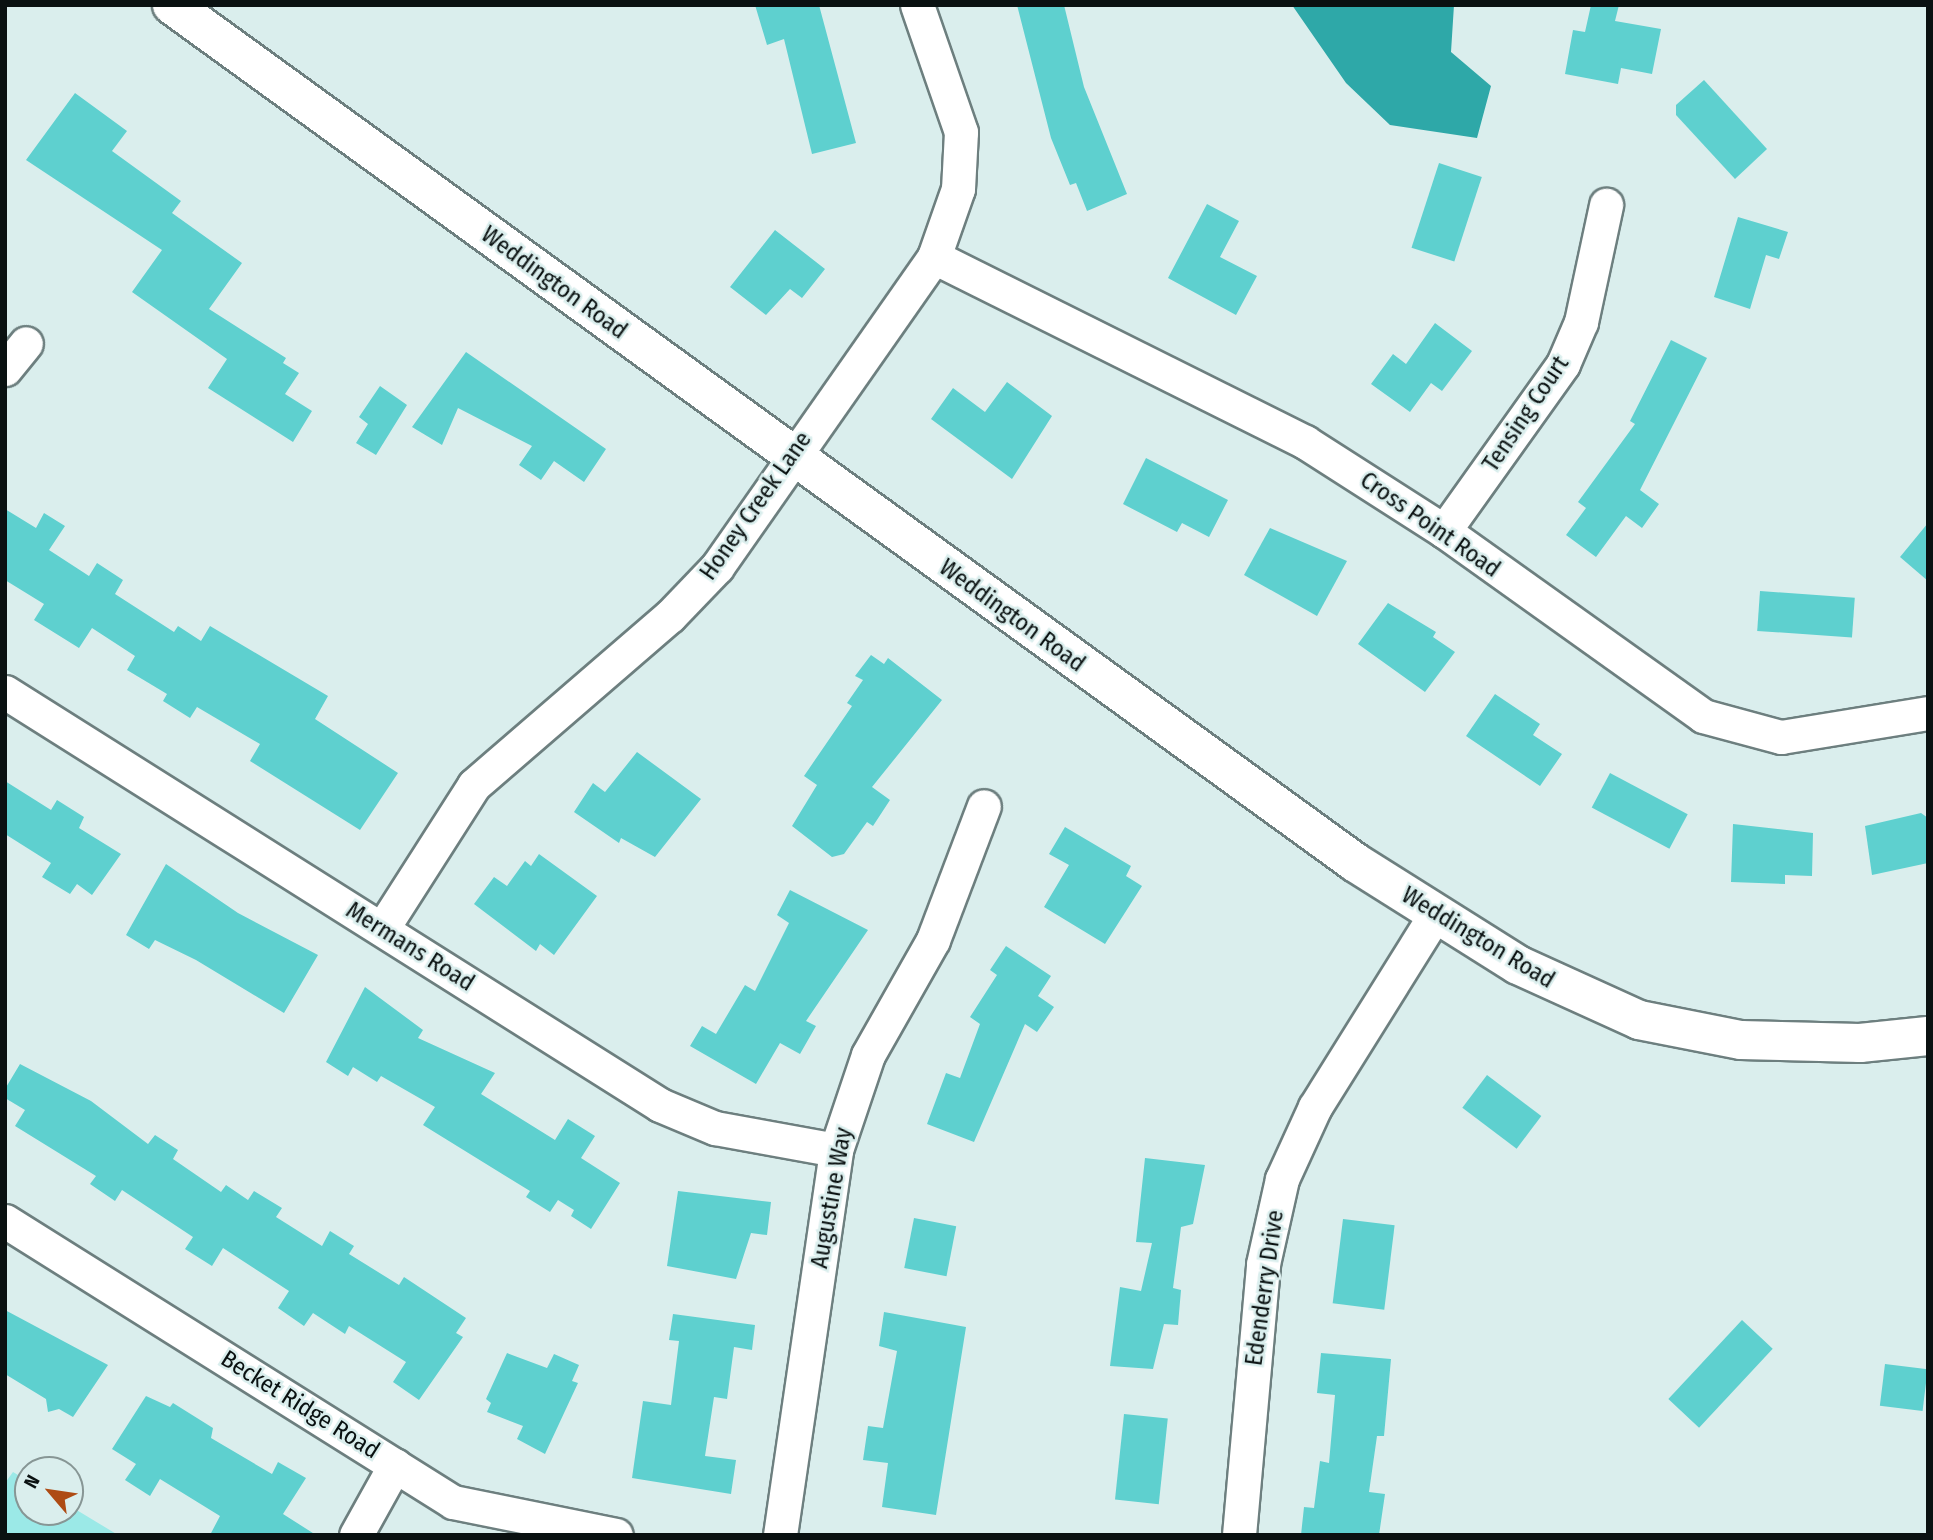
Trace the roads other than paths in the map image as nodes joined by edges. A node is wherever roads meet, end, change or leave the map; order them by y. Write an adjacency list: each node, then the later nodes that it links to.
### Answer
1 (172, 5): 7 (main road, Weddington Road)
2 (917, 5): 4 (street, Honey Creek Lane)
3 (1606, 205): 8 (street, Tensing Court)
4 (934, 257): 7 (street, Honey Creek Lane); 8 (street, Cross Point Road)
5 (26, 343): 6 (street)
6 (5, 369)
7 (791, 454): 12 (main road, Weddington Road); 13 (street, Honey Creek Lane)
8 (1444, 531): 10 (street, Cross Point Road)
9 (5, 692): 13 (street, Mermans Road)
10 (1928, 713)
11 (985, 806): 15 (street, Augustine Way)
12 (1435, 915): 14 (main road, Weddington Road); 21 (street, Edenderry Drive)
13 (382, 929): 15 (street, Mermans Road)
14 (1928, 1036)
15 (836, 1150): 20 (street, Augustine Way)
16 (5, 1221): 17 (street, Becket Ridge Road)
17 (395, 1465): 18 (street); 19 (street, Becket Ridge Road)
18 (356, 1535)
19 (616, 1535)
20 (780, 1535)
21 (1239, 1535)

